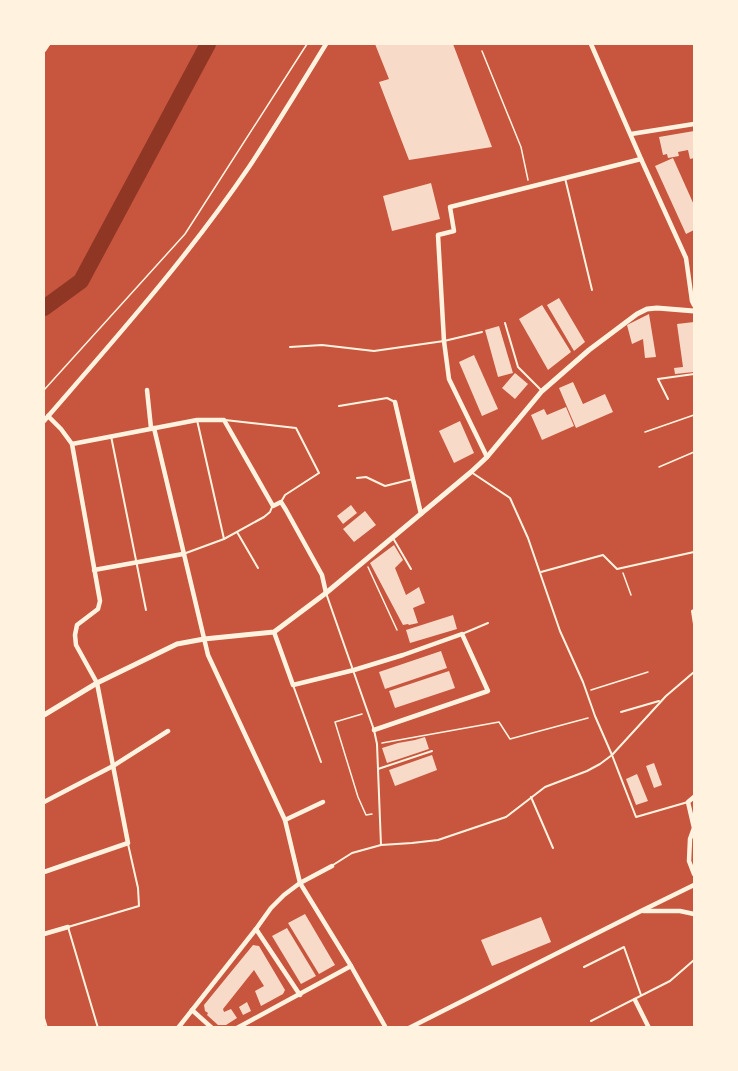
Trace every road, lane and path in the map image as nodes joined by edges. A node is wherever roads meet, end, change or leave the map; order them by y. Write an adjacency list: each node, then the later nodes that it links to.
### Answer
1 (48, 44): 5 (street)
2 (307, 44): 22 (path)
3 (326, 44): 29 (street)
4 (591, 44): 8 (street)
5 (44, 50)
6 (482, 51): 11 (path)
7 (694, 124): 8 (street)
8 (631, 134): 9 (street)
9 (641, 159): 10 (street); 13 (street)
10 (565, 178): 11 (street); 14 (lane)
11 (529, 187): 19 (street)
12 (694, 257): 13 (street)
13 (686, 258): 15 (street)
14 (592, 290)
15 (694, 305)
16 (694, 311): 24 (street)
17 (505, 323): 24 (lane)
18 (482, 332): 19 (lane)
19 (444, 341): 20 (lane); 38 (street)
20 (290, 347)
21 (694, 374): 25 (lane)
22 (44, 390)
23 (147, 390): 33 (street)
24 (542, 391): 38 (street)
25 (668, 399)
26 (395, 402): 27 (lane); 42 (street)
27 (339, 406)
28 (694, 415): 34 (path)
29 (48, 416): 32 (street); 36 (street)
30 (197, 420): 31 (street); 33 (street); 48 (lane)
31 (224, 420): 43 (lane); 44 (street)
32 (44, 421)
33 (152, 428): 35 (street); 50 (street)
34 (645, 432)
35 (111, 436): 36 (street); 52 (lane)
36 (72, 444): 56 (street)
37 (694, 452): 39 (path)
38 (487, 457): 40 (street)
39 (659, 467)
40 (471, 472): 45 (street); 57 (lane)
41 (357, 478): 42 (lane)
42 (413, 480): 45 (street)
43 (281, 502): 44 (street); 58 (street)
44 (273, 506): 46 (lane)
45 (421, 514): 47 (street)
46 (237, 532): 48 (lane); 53 (lane)
47 (393, 538): 51 (street); 55 (lane)
48 (224, 539): 50 (lane)
49 (694, 552): 54 (lane)
50 (183, 554): 52 (street); 67 (street)
51 (365, 560): 58 (street); 64 (path)
52 (137, 562): 56 (street); 60 (lane)
53 (258, 568)
54 (621, 568): 57 (lane); 59 (path)
55 (411, 569)
56 (94, 570): 71 (street)
57 (541, 572): 73 (lane)
58 (326, 593): 65 (street); 68 (lane)
59 (631, 595)
60 (146, 610)
61 (694, 610): 63 (lane)
62 (488, 623): 66 (lane)
63 (694, 624)
64 (397, 630)
65 (273, 632): 67 (street); 72 (street)
66 (462, 634): 68 (street); 79 (street)
67 (204, 639): 71 (street); 93 (street)
68 (354, 670): 72 (street); 75 (lane)
69 (648, 672): 73 (path)
70 (694, 672): 74 (lane)
71 (97, 683): 77 (street); 85 (street)
72 (293, 685): 84 (lane)
73 (586, 692): 78 (lane)
74 (662, 700): 76 (lane); 83 (lane)
75 (368, 712): 79 (lane); 92 (path)
76 (621, 712)
77 (44, 716)
78 (595, 716): 81 (path); 83 (lane)
79 (374, 730): 81 (lane)
80 (168, 731): 85 (street)
81 (377, 744): 86 (lane)
82 (432, 751): 86 (lane)
83 (612, 755): 87 (lane); 91 (lane)
84 (321, 762)
85 (113, 766): 89 (street); 94 (street)
86 (378, 769): 92 (lane)
87 (531, 797): 95 (lane); 96 (lane)
88 (694, 797): 91 (street)
89 (44, 802)
90 (323, 802): 93 (street)
91 (688, 802): 99 (street)
92 (380, 812): 95 (lane)
93 (285, 820): 100 (street)
94 (128, 843): 98 (street); 104 (lane)
95 (381, 845): 97 (lane)
96 (553, 848)
97 (332, 866): 100 (street)
98 (44, 872)
99 (694, 874)
100 (300, 884): 105 (street); 108 (street)
101 (694, 885): 102 (street)
102 (641, 910): 103 (street); 122 (street)
103 (694, 914)
104 (68, 927): 106 (street); 117 (lane)
105 (256, 929): 110 (street); 113 (street)
106 (44, 934)
107 (694, 960): 111 (lane)
108 (351, 966): 110 (street); 121 (street)
109 (584, 967): 111 (lane)
110 (300, 995): 120 (street)
111 (641, 995): 112 (lane)
112 (634, 1000): 115 (lane); 123 (street)
113 (192, 1010): 118 (street); 119 (street)
114 (44, 1018): 116 (lane)
115 (591, 1021)
116 (46, 1028)
117 (98, 1028)
118 (178, 1028)
119 (212, 1028)
120 (237, 1028)
121 (386, 1028)
122 (409, 1028)
123 (649, 1028)

